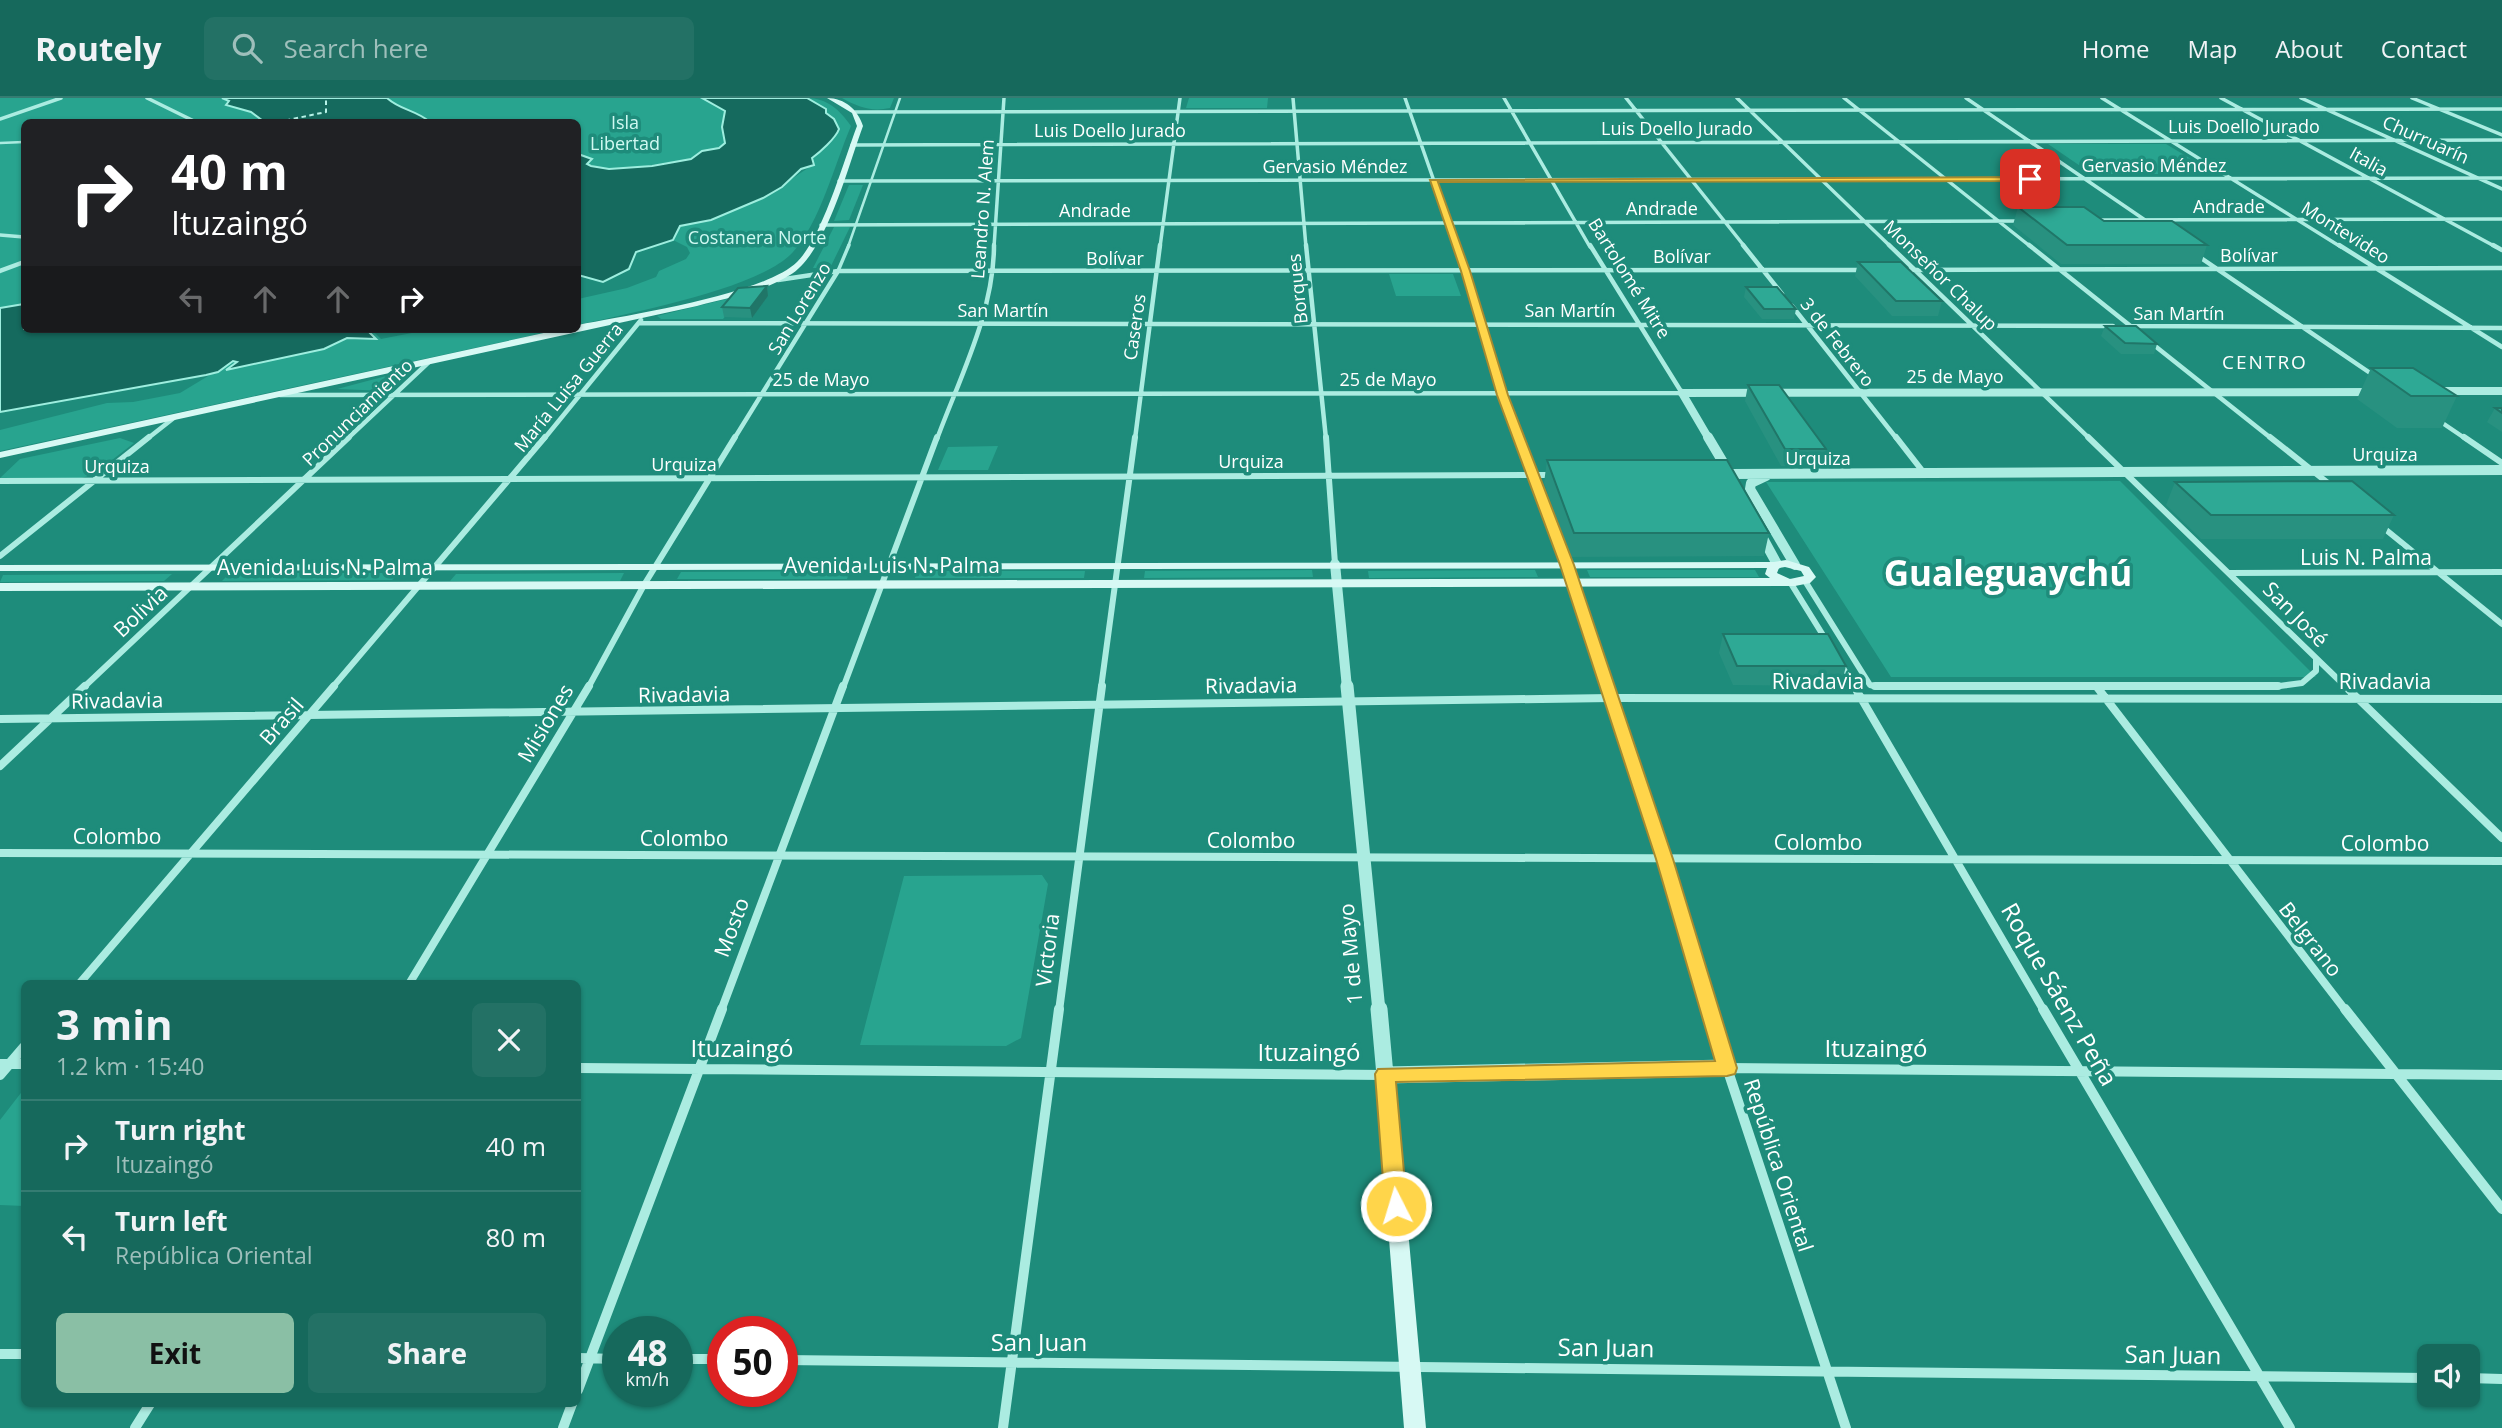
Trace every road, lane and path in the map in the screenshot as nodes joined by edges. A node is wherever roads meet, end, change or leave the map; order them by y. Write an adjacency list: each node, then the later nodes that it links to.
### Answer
1 (61, 98): 34 (street)
2 (147, 98): 35 (street)
3 (830, 98): 32 (main road)
4 (900, 98): 33 (street, San Lorenzo)
5 (1004, 98): 28 (street, Leandro N. Alem)
6 (1180, 98): 29 (street, Caseros)
7 (1293, 98): 30 (street, Borques)
8 (1405, 98): 31 (street, República Oriental)
9 (1504, 98): 24 (street, Bartolomé Mitre)
10 (1626, 98): 25 (street, 3 de Febrero)
11 (1737, 98): 26 (street, Monseñor Chalup)
12 (1844, 98): 27 (street)
13 (1966, 98): 19 (street)
14 (2102, 98): 20 (street, Montevideo)
15 (2221, 98): 21 (street, Italia)
16 (2301, 98): 22 (street, Churruarín)
17 (2412, 98): 23 (street)
18 (2502, 108): 23 (street)
19 (1983, 109): 20 (street); 27 (street); 40 (street)
20 (2122, 109): 21 (street); 41 (street, Montevideo)
21 (2242, 109): 22 (street); 37 (street, Italia)
22 (2325, 109): 23 (street); 38 (street, Churruarín)
23 (2439, 109): 36 (street)
24 (1512, 110): 25 (street); 31 (street); 43 (street, Bartolomé Mitre)
25 (1636, 110): 26 (street); 44 (street, 3 de Febrero)
26 (1749, 110): 27 (street); 45 (street, Monseñor Chalup)
27 (1859, 110): 39 (street)
28 (1002, 111): 29 (street); 33 (street); 50 (street, Leandro N. Alem)
29 (1178, 111): 30 (street); 51 (street, Caseros)
30 (1294, 111): 31 (street); 47 (street, Borques)
31 (1409, 111): 48 (street, República Oriental)
32 (855, 112): 33 (street); 52 (main road)
33 (894, 112): 49 (street, San Lorenzo)
34 (0, 118)
35 (191, 119)
36 (2502, 137): 38 (street, Luis Doello Jurado)
37 (2304, 140): 38 (street, Luis Doello Jurado); 41 (street, Luis Doello Jurado); 53 (street, Italia)
38 (2394, 140): 54 (street, Churruarín)
39 (1898, 141): 40 (street, Luis Doello Jurado); 45 (street, Luis Doello Jurado); 56 (street)
40 (2029, 141): 41 (street, Luis Doello Jurado); 57 (street)
41 (2172, 141): 58 (street, Montevideo)
42 (21, 142): 46 (street)
43 (1531, 142): 44 (street, Luis Doello Jurado); 48 (street, Luis Doello Jurado); 62 (street, Bartolomé Mitre)
44 (1661, 142): 45 (street, Luis Doello Jurado); 63 (street, 3 de Febrero)
45 (1783, 142): 64 (street, Monseñor Chalup)
46 (0, 143)
47 (1296, 143): 48 (street, Luis Doello Jurado); 51 (street, Luis Doello Jurado); 60 (street, Borques)
48 (1421, 143): 61 (street, República Oriental)
49 (882, 144): 50 (street, Luis Doello Jurado); 52 (street, Luis Doello Jurado); 66 (street, San Lorenzo)
50 (1001, 144): 51 (street, Luis Doello Jurado); 59 (street, Leandro N. Alem)
51 (1173, 144): 67 (street, Caseros)
52 (852, 145): 65 (main road)
53 (2372, 178): 54 (street, Gervasio Méndez); 58 (street, Gervasio Méndez); 70 (street, Italia)
54 (2477, 178): 55 (street, Gervasio Méndez); 68 (street, Churruarín)
55 (2502, 178)
56 (1946, 179): 57 (street, Gervasio Méndez); 64 (street, Gervasio Méndez); 76 (street)
57 (2085, 179): 58 (street, Gervasio Méndez); 74 (street)
58 (2234, 179): 69 (street, Montevideo)
59 (999, 180): 66 (street, Gervasio Méndez); 67 (street, Gervasio Méndez); 81 (street, Leandro N. Alem)
60 (1298, 180): 61 (street, Gervasio Méndez); 67 (street, Gervasio Méndez); 79 (street, Borques)
61 (1434, 180): 62 (street, Gervasio Méndez); 80 (street, República Oriental)
62 (1554, 180): 63 (street, Gervasio Méndez); 77 (street, Bartolomé Mitre)
63 (1691, 180): 64 (street, Gervasio Méndez); 78 (street, 3 de Febrero)
64 (1822, 180): 75 (street, Monseñor Chalup)
65 (839, 181): 66 (street, Gervasio Méndez); 83 (main road)
66 (872, 181): 84 (street, San Lorenzo)
67 (1169, 181): 82 (street, Caseros)
68 (2502, 189)
69 (2300, 219): 70 (street, Andrade); 74 (street, Andrade); 91 (street, Montevideo)
70 (2446, 219): 71 (street, Andrade); 89 (street, Italia)
71 (2502, 219)
72 (2024, 220): 76 (street, Andrade)
73 (2091, 220): 74 (street, Andrade)
74 (2146, 220): 85 (street)
75 (1865, 221): 76 (street, Andrade); 78 (street, Andrade); 99 (street, Monseñor Chalup)
76 (1997, 221): 93 (street)
77 (1577, 222): 78 (street, Andrade); 80 (street, Andrade); 95 (street, Bartolomé Mitre)
78 (1724, 222): 96 (street, 3 de Febrero)
79 (1303, 223): 80 (street, Andrade); 82 (street, Andrade); 103 (street, Borques)
80 (1449, 223): 104 (street, República Oriental)
81 (995, 224): 82 (street, Andrade); 84 (street, Andrade); 105 (street, Leandro N. Alem)
82 (1162, 224): 102 (street, Caseros)
83 (821, 225): 84 (street, Andrade); 106 (main road)
84 (858, 225): 101 (street, San Lorenzo)
85 (2162, 231)
86 (0, 235): 87 (street)
87 (21, 237)
88 (2184, 246): 94 (street)
89 (2502, 250)
90 (21, 263): 100 (street)
91 (2379, 268): 92 (street, Bolívar); 94 (street, Bolívar); 120 (street, Montevideo)
92 (2502, 268)
93 (2059, 269): 94 (street, Bolívar); 99 (street, Bolívar); 117 (street)
94 (2217, 269): 118 (street)
95 (1603, 270): 96 (street, Bolívar); 104 (street, Bolívar); 113 (street, Bartolomé Mitre)
96 (1763, 270): 97 (street, Bolívar); 114 (street, 3 de Febrero)
97 (1875, 270)
98 (1887, 270): 99 (street, Bolívar)
99 (1916, 270): 116 (street, Monseñor Chalup)
100 (0, 271)
101 (838, 271): 105 (street, Bolívar); 106 (street, Bolívar); 109 (street, San Lorenzo)
102 (1156, 271): 103 (street, Bolívar); 105 (street, Bolívar); 110 (street, Caseros)
103 (1310, 271): 104 (street, Bolívar); 115 (street, Borques)
104 (1465, 271): 112 (street, República Oriental)
105 (994, 272): 111 (street, Leandro N. Alem)
106 (778, 280): 107 (main road)
107 (649, 312): 108 (street, María Luisa Guerra); 119 (main road)
108 (639, 323): 109 (street, San Martín); 136 (street, María Luisa Guerra)
109 (807, 323): 111 (street, San Martín); 137 (street, San Lorenzo)
110 (1148, 323): 111 (street, San Martín); 115 (street, San Martín); 133 (street, Caseros)
111 (980, 324): 132 (street, Leandro N. Alem)
112 (1480, 324): 113 (street, San Martín); 115 (street, San Martín); 139 (street, República Oriental)
113 (1640, 324): 114 (street, San Martín); 131 (street, Bartolomé Mitre)
114 (1806, 324): 116 (street, San Martín); 128 (street, 3 de Febrero)
115 (1315, 325): 138 (street, Borques)
116 (1971, 326): 117 (street, San Martín); 129 (street, Monseñor Chalup)
117 (2130, 326): 118 (street, San Martín); 130 (street)
118 (2303, 327): 120 (street, San Martín); 125 (street)
119 (581, 328)
120 (2471, 328): 121 (street, San Martín); 123 (street, Montevideo)
121 (2502, 328)
122 (558, 333): 124 (main road)
123 (2502, 347)
124 (430, 361): 134 (main road); 135 (street, Pronunciamiento)
125 (2385, 388): 130 (street, 25 de Mayo)
126 (2423, 391): 127 (street)
127 (2502, 391)
128 (1860, 392): 129 (street, 25 de Mayo); 131 (street, 25 de Mayo); 147 (street, 3 de Febrero)
129 (2043, 392): 130 (street, 25 de Mayo); 146 (street, Monseñor Chalup)
130 (2213, 392): 145 (street)
131 (1682, 393): 139 (street, 25 de Mayo); 149 (street, Bartolomé Mitre)
132 (952, 394): 133 (street, 25 de Mayo); 137 (street, 25 de Mayo); 155 (street, Leandro N. Alem)
133 (1139, 394): 138 (street, 25 de Mayo); 154 (street, Caseros)
134 (273, 395): 135 (street, 25 de Mayo); 141 (main road)
135 (396, 395): 136 (street, 25 de Mayo); 160 (street, Pronunciamiento)
136 (580, 395): 137 (street, 25 de Mayo); 156 (street, María Luisa Guerra)
137 (763, 395): 157 (street, San Lorenzo)
138 (1322, 395): 139 (street, 25 de Mayo); 153 (street, Borques)
139 (1503, 395): 151 (street, República Oriental)
140 (2428, 413): 143 (street)
141 (175, 417): 142 (main road); 159 (street)
142 (0, 455)
143 (2502, 463)
144 (2502, 470): 145 (street, Urquiza)
145 (2313, 471): 146 (street, Urquiza); 162 (street)
146 (2126, 472): 147 (street, Urquiza); 178 (street, San José)
147 (1924, 473): 150 (street, Urquiza)
148 (1717, 474): 149 (street, Urquiza)
149 (1731, 474): 150 (street, Urquiza); 161 (street)
150 (1770, 474): 169 (street)
151 (1533, 475): 152 (street, Urquiza); 153 (street, Urquiza); 167 (street, República Oriental)
152 (1559, 475)
153 (1332, 476): 154 (street, Urquiza); 166 (street, 1 de Mayo)
154 (1127, 477): 155 (street, Urquiza); 171 (street, Victoria)
155 (920, 478): 157 (street, Urquiza); 170 (street, Mosto)
156 (510, 480): 157 (street, Urquiza); 160 (street, Urquiza); 172 (street, Brasil)
157 (710, 480): 175 (street, Misiones)
158 (0, 481): 159 (street, Urquiza)
159 (93, 482): 160 (street, Urquiza); 165 (street)
160 (305, 482): 174 (street, Bolivia)
161 (1735, 489)
162 (2344, 496)
163 (1752, 520): 168 (street)
164 (2375, 522): 176 (street)
165 (0, 556)
166 (1335, 564): 167 (main road, Avenida Luis N. Palma); 171 (main road, Avenida Luis N. Palma); 182 (street, 1 de Mayo)
167 (1567, 565): 168 (main road, Avenida Luis N. Palma); 183 (street, República Oriental)
168 (1776, 565): 169 (main road, Avenida Luis N. Palma); 180 (main road)
169 (1796, 565): 179 (main road)
170 (887, 566): 171 (main road, Avenida Luis N. Palma); 175 (main road, Avenida Luis N. Palma); 184 (street, Mosto)
171 (1115, 566): 181 (street, Victoria)
172 (436, 567): 174 (main road, Avenida Luis N. Palma); 175 (main road, Avenida Luis N. Palma); 186 (street, Brasil)
173 (0, 568): 174 (main road, Avenida Luis N. Palma)
174 (213, 568): 188 (street, Bolivia)
175 (654, 569): 185 (street, Misiones)
176 (2438, 572): 177 (street, Luis N. Palma); 178 (street, Luis N. Palma); 189 (street)
177 (2502, 572)
178 (2230, 573): 190 (street, San José)
179 (1805, 581): 180 (main road, Avenida Luis N. Palma); 191 (street, Rivadavia)
180 (1788, 582): 183 (main road, Avenida Luis N. Palma); 193 (street, Roque Sáenz Peña)
181 (1113, 583): 182 (main road, Avenida Luis N. Palma); 184 (main road, Avenida Luis N. Palma); 198 (street, Victoria)
182 (1337, 583): 183 (main road, Avenida Luis N. Palma); 197 (street, 1 de Mayo)
183 (1573, 583): 192 (street, República Oriental)
184 (880, 584): 185 (main road, Avenida Luis N. Palma); 199 (street, Mosto)
185 (645, 585): 186 (main road, Avenida Luis N. Palma); 200 (street, Misiones)
186 (420, 586): 188 (main road, Avenida Luis N. Palma); 201 (street, Brasil)
187 (0, 587): 188 (main road, Avenida Luis N. Palma)
188 (192, 587): 202 (street, Bolivia)
189 (2502, 624)
190 (2315, 658): 191 (street, Rivadavia); 195 (street, San José)
191 (2097, 687): 194 (street, Belgrano)
192 (1611, 698): 193 (street, Rivadavia); 197 (street, Rivadavia); 212 (street, República Oriental)
193 (1861, 698): 194 (street, Rivadavia); 213 (street, Roque Sáenz Peña)
194 (2105, 698): 195 (street, Rivadavia); 214 (street, Belgrano)
195 (2358, 698): 196 (street, Rivadavia); 205 (street, San José)
196 (2502, 699)
197 (1351, 700): 198 (street, Rivadavia); 211 (street, 1 de Mayo)
198 (1097, 705): 199 (street, Rivadavia); 210 (street, Victoria)
199 (834, 709): 200 (street, Rivadavia); 209 (street, Mosto)
200 (574, 713): 201 (street, Rivadavia); 208 (street, Misiones)
201 (309, 716): 202 (street, Rivadavia); 207 (street, Brasil)
202 (52, 718): 203 (street, Rivadavia); 204 (street, Bolivia)
203 (0, 719)
204 (0, 766)
205 (2502, 838)
206 (0, 853): 207 (street, Colombo)
207 (190, 854): 208 (street, Colombo); 216 (street, Brasil)
208 (489, 854): 209 (street, Colombo); 217 (street, Misiones)
209 (778, 855): 210 (street, Colombo); 222 (street, Mosto)
210 (1077, 856): 211 (street, Colombo); 224 (street, Victoria)
211 (1366, 857): 212 (street, Colombo); 225 (street, 1 de Mayo)
212 (1665, 859): 213 (street, Colombo); 221 (street, República Oriental)
213 (1957, 860): 214 (street, Colombo); 223 (street, Roque Sáenz Peña)
214 (2228, 860): 215 (street, Colombo); 226 (street, Belgrano)
215 (2502, 861)
216 (82, 980)
217 (411, 980)
218 (21, 1050): 219 (street)
219 (5, 1064): 228 (street)
220 (581, 1068): 222 (street, Ituzaingó)
221 (1727, 1068): 223 (street, Ituzaingó); 225 (street, Ituzaingó); 237 (street, República Oriental)
222 (698, 1069): 224 (street, Ituzaingó); 232 (street, Mosto)
223 (2081, 1071): 226 (street, Ituzaingó); 238 (street, Roque Sáenz Peña)
224 (1049, 1072): 225 (street, Ituzaingó); 235 (street, Victoria)
225 (1385, 1074): 236 (main road, 1 de Mayo)
226 (2395, 1074): 227 (street, Ituzaingó); 229 (street, Belgrano)
227 (2502, 1075)
228 (0, 1076)
229 (2502, 1209)
230 (0, 1354): 231 (street)
231 (21, 1354)
232 (583, 1358): 233 (street)
233 (602, 1359)
234 (798, 1360): 235 (street, San Juan)
235 (1012, 1362): 236 (street, San Juan); 246 (street, Victoria)
236 (1409, 1365): 237 (street, San Juan); 247 (main road, 1 de Mayo)
237 (1826, 1372): 238 (street, San Juan); 248 (street, República Oriental)
238 (2260, 1376): 239 (street, San Juan); 249 (street, Roque Sáenz Peña)
239 (2417, 1378)
240 (2480, 1378): 241 (street)
241 (2502, 1379)
242 (148, 1407): 244 (street)
243 (571, 1407): 245 (street)
244 (135, 1428)
245 (563, 1428)
246 (1003, 1428)
247 (1415, 1428)
248 (1846, 1428)
249 (2290, 1428)

